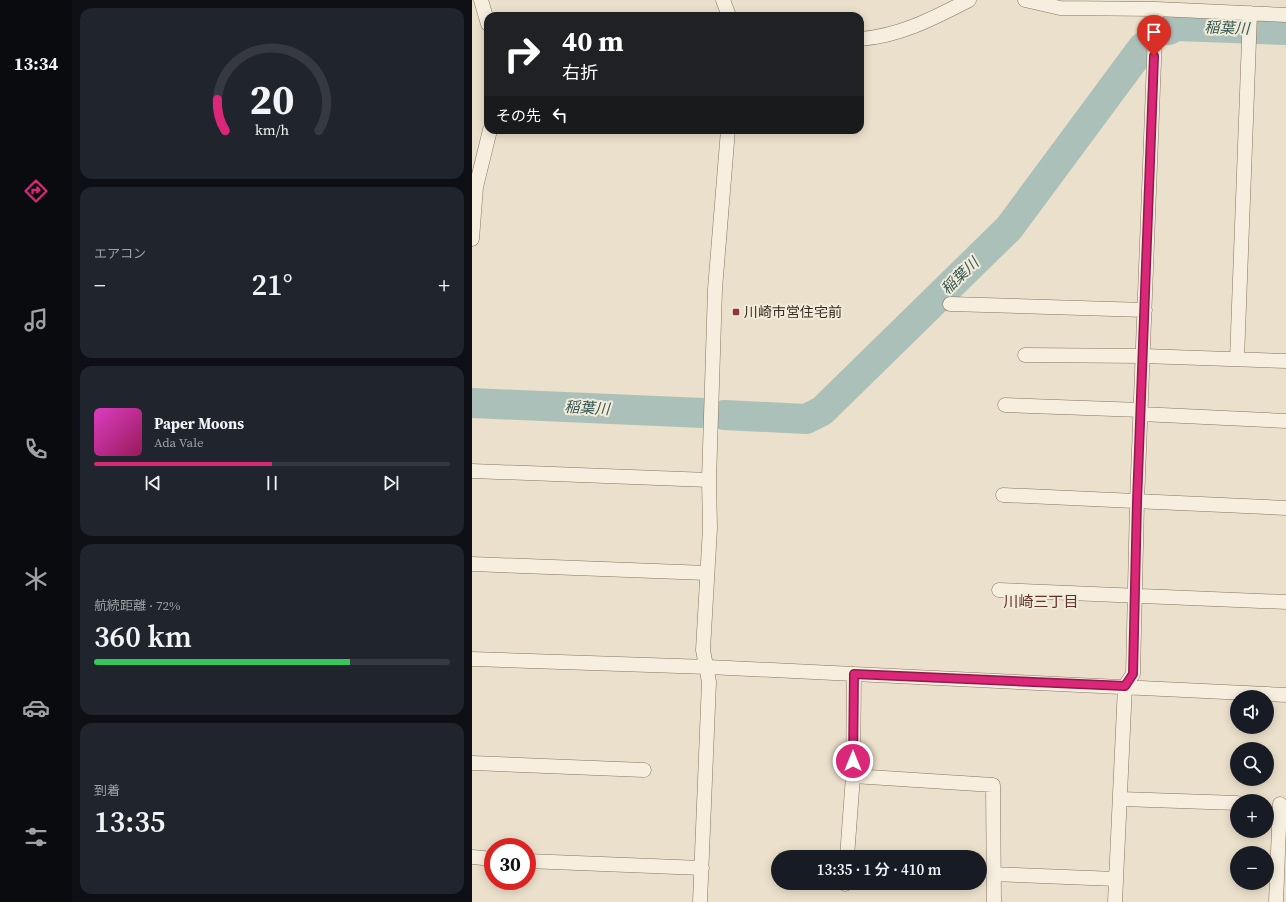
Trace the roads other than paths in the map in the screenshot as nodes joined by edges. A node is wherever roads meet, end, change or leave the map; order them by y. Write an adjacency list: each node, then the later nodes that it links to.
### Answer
1 (481, 0): 6 (street)
2 (723, 0): 7 (street)
3 (969, 0): 10 (street)
4 (1025, 0): 5 (street)
5 (1156, 9): 8 (street); 16 (street)
6 (484, 12)
7 (728, 12)
8 (1250, 13): 9 (street); 19 (street)
9 (1286, 15)
10 (864, 38)
11 (489, 134): 13 (street)
12 (728, 134): 25 (street)
13 (474, 187): 14 (street)
14 (472, 240)
15 (950, 304): 16 (street)
16 (1145, 310): 18 (street)
17 (1025, 355): 18 (street)
18 (1143, 356): 19 (street); 22 (street)
19 (1237, 358): 20 (street)
20 (1286, 361)
21 (1004, 405): 22 (street)
22 (1141, 412): 23 (street); 27 (street)
23 (1286, 421)
24 (472, 471): 25 (street)
25 (708, 480): 30 (street)
26 (1003, 494): 27 (street)
27 (1137, 502): 28 (street); 32 (street)
28 (1286, 508)
29 (472, 564): 30 (street)
30 (707, 573): 35 (street)
31 (999, 590): 32 (street)
32 (1134, 595): 33 (street); 37 (street)
33 (1286, 602)
34 (472, 659): 35 (street)
35 (708, 667): 36 (street); 49 (street)
36 (854, 674): 37 (street); 41 (street)
37 (1125, 686): 38 (street); 42 (street)
38 (1286, 695)
39 (472, 763): 40 (street)
40 (644, 770)
41 (853, 776): 45 (street); 50 (street)
42 (1121, 799): 43 (street); 51 (street)
43 (1230, 803)
44 (1278, 804): 55 (street)
45 (848, 850)
46 (472, 857): 47 (street)
47 (484, 858)
48 (536, 861): 49 (street)
49 (702, 868): 52 (street)
50 (993, 874): 51 (street); 53 (street)
51 (1116, 879): 54 (street)
52 (700, 902)
53 (994, 902)
54 (1115, 902)
55 (1276, 902)

